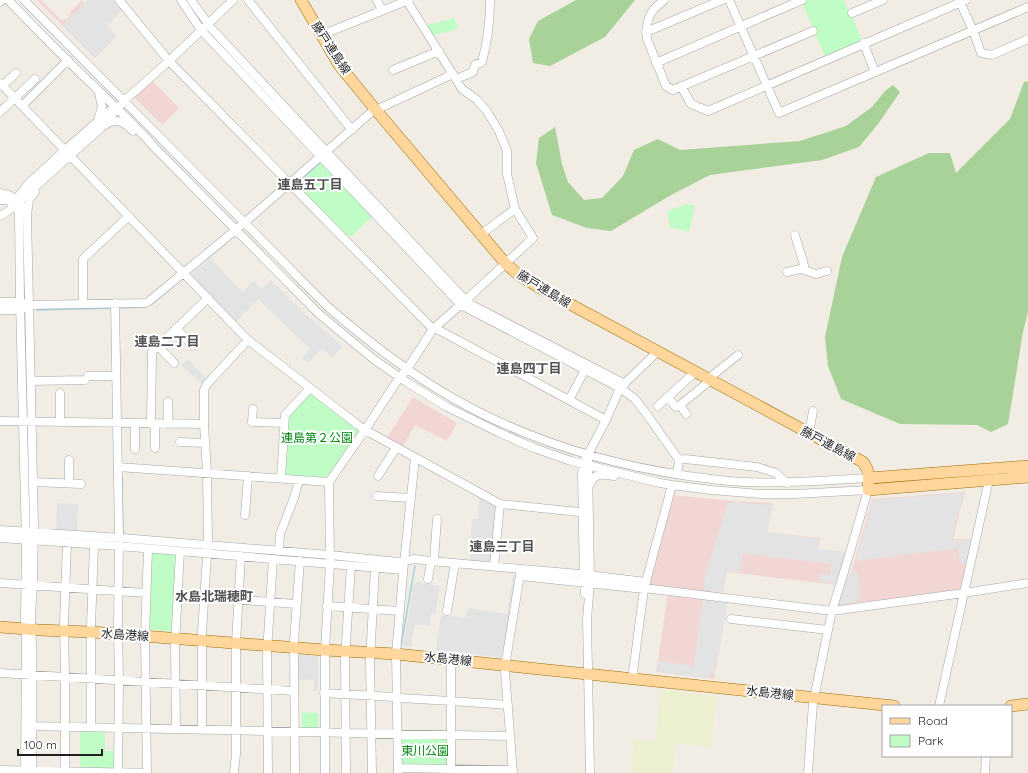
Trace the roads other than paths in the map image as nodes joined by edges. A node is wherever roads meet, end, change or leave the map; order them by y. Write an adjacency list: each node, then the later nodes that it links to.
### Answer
1 (8, 0): 31 (street)
2 (24, 0): 44 (street)
3 (119, 0): 32 (street)
4 (181, 0): 21 (street)
5 (191, 0): 21 (street)
6 (248, 0): 50 (street)
7 (301, 0): 26 (main road, 藤戸連島線)
8 (377, 0): 19 (street)
9 (408, 0): 19 (street); 29 (street)
10 (490, 0): 37 (street)
11 (664, 0): 25 (street)
12 (722, 0): 25 (street)
13 (729, 0): 22 (street)
14 (802, 0): 22 (street)
15 (883, 0): 20 (street)
16 (231, 1): 21 (street)
17 (962, 1): 23 (street); 28 (street)
18 (1028, 7): 23 (street)
19 (382, 10): 26 (street)
20 (852, 13)
21 (205, 26): 32 (street); 53 (street)
22 (741, 27): 30 (street); 33 (street)
23 (973, 30): 27 (street); 35 (street)
24 (813, 31): 30 (street)
25 (646, 32): 33 (street)
26 (321, 35): 47 (main road, 藤戸連島線)
27 (1028, 39)
28 (864, 43): 35 (street); 40 (street)
29 (439, 51): 34 (street); 37 (street)
30 (753, 56): 40 (street); 41 (street)
31 (68, 60): 42 (street); 45 (street)
32 (169, 61): 44 (street); 55 (street)
33 (656, 62): 41 (street)
34 (393, 70)
35 (875, 72): 40 (street)
36 (16, 73): 39 (street)
37 (455, 76): 47 (street); 61 (street)
38 (35, 79): 43 (street)
39 (1, 84): 43 (street)
40 (766, 85): 41 (street)
41 (681, 86)
42 (99, 91): 46 (street); 49 (street)
43 (14, 98): 45 (street); 48 (street)
44 (124, 101): 46 (street); 65 (street)
45 (22, 106): 52 (street)
46 (116, 108): 49 (street); 51 (street)
47 (376, 110): 50 (street); 68 (main road, 藤戸連島線)
48 (0, 112)
49 (99, 125): 51 (street); 52 (street)
50 (352, 130): 53 (street)
51 (153, 146): 67 (street)
52 (68, 153): 54 (street); 56 (street); 64 (street)
53 (324, 156): 55 (street); 77 (street)
54 (39, 185): 59 (street); 63 (street)
55 (292, 185): 65 (street); 84 (street)
56 (26, 186): 57 (street); 59 (street)
57 (0, 192): 59 (street)
58 (0, 200): 59 (street)
59 (16, 202): 62 (street); 63 (street); 66 (street)
60 (0, 205): 62 (street)
61 (515, 210): 68 (street); 70 (street)
62 (2, 215): 66 (street)
63 (27, 215): 79 (street)
64 (129, 216): 74 (street); 78 (street)
65 (244, 222): 67 (street); 92 (street)
66 (19, 226): 80 (street)
67 (235, 230): 74 (street); 95 (street)
68 (480, 235): 70 (main road, 藤戸連島線)
69 (795, 235): 71 (street)
70 (506, 264): 77 (street); 88 (main road, 藤戸連島線)
71 (805, 270): 72 (street); 73 (street)
72 (827, 271)
73 (787, 272)
74 (186, 275): 75 (street); 81 (street)
75 (208, 298): 83 (street); 85 (street)
76 (0, 302): 80 (street)
77 (463, 303): 84 (street); 91 (street)
78 (83, 304): 79 (street); 81 (street)
79 (29, 305): 80 (street); 96 (street)
80 (20, 306): 82 (street); 111 (street)
81 (115, 307): 94 (street)
82 (0, 310)
83 (176, 328): 86 (street); 87 (street)
84 (434, 328): 92 (street); 102 (street)
85 (248, 340): 99 (street); 119 (street)
86 (158, 346): 90 (street); 117 (street)
87 (193, 346)
88 (658, 351): 93 (main road, 藤戸連島線); 98 (street)
89 (738, 356): 97 (street)
90 (174, 363)
91 (586, 368): 98 (street); 102 (street)
92 (406, 369): 95 (street); 127 (street)
93 (695, 372): 97 (main road, 藤戸連島線); 101 (street)
94 (116, 376): 96 (street); 114 (street)
95 (400, 378): 120 (street); 131 (street)
96 (30, 380): 112 (street)
97 (709, 380): 104 (street); 121 (main road, 藤戸連島線)
98 (622, 386): 109 (street); 130 (street)
99 (310, 388): 115 (street); 120 (street)
100 (60, 393): 113 (street)
101 (667, 397): 104 (street); 105 (street)
102 (569, 400): 109 (street)
103 (168, 402): 118 (street)
104 (680, 405): 108 (street)
105 (658, 406)
106 (253, 409): 115 (street)
107 (813, 411): 121 (street)
108 (686, 414)
109 (606, 420): 127 (street)
110 (0, 421): 111 (street)
111 (22, 421): 112 (street); 159 (street)
112 (31, 421): 113 (street); 144 (street)
113 (60, 422): 114 (street)
114 (119, 423): 116 (street); 133 (street)
115 (284, 423): 139 (street)
116 (135, 424): 117 (street); 124 (street)
117 (153, 424): 118 (street); 125 (street)
118 (168, 424): 119 (street)
119 (204, 424): 123 (street)
120 (365, 430): 126 (street); 145 (street)
121 (808, 434): 141 (main road, 藤戸連島線)
122 (180, 442): 123 (street)
123 (205, 443): 134 (street)
124 (135, 448)
125 (155, 448)
126 (396, 448): 128 (street); 137 (street)
127 (588, 454): 131 (street); 135 (street)
128 (415, 458): 153 (street); 154 (street)
129 (69, 460): 146 (street)
130 (679, 460): 135 (street); 147 (street)
131 (585, 464): 140 (street); 150 (street); 155 (street)
132 (1028, 466): 141 (main road)
133 (121, 467): 134 (street); 161 (street)
134 (207, 473): 136 (street); 165 (street)
135 (677, 474): 147 (street)
136 (248, 476): 139 (street); 156 (street)
137 (378, 476)
138 (1028, 477): 143 (main road)
139 (281, 478): 142 (street)
140 (642, 478): 149 (street); 150 (street)
141 (869, 478): 147 (street); 151 (main road)
142 (299, 480): 145 (street); 167 (street)
143 (989, 480): 151 (main road); 188 (street)
144 (33, 482): 146 (street); 159 (street)
145 (329, 482): 170 (street)
146 (69, 483): 148 (street)
147 (787, 483)
148 (81, 484)
149 (672, 485): 151 (street); 184 (street)
150 (588, 489): 155 (street)
151 (868, 490): 198 (street)
152 (377, 496): 153 (street)
153 (411, 498): 173 (street)
154 (500, 504): 155 (street); 176 (street)
155 (586, 513): 180 (street)
156 (245, 515)
157 (437, 518): 172 (street)
158 (0, 530): 159 (street)
159 (30, 536): 160 (street); 162 (street); 163 (street); 183 (street)
160 (0, 538)
161 (121, 541): 162 (street); 164 (street); 165 (street); 187 (street)
162 (96, 542): 163 (street); 186 (street)
163 (67, 543): 185 (street)
164 (148, 549): 166 (street); 189 (street)
165 (208, 549): 166 (street); 167 (street); 168 (street); 191 (street)
166 (180, 551): 190 (street)
167 (279, 552): 170 (street)
168 (241, 556): 169 (street); 192 (street)
169 (273, 559): 171 (street); 193 (street)
170 (330, 559): 171 (street); 173 (street); 175 (street); 195 (street)
171 (300, 561): 194 (street)
172 (431, 563): 173 (street); 174 (street); 179 (street)
173 (404, 565): 177 (street); 199 (street)
174 (455, 565): 176 (street); 200 (street)
175 (351, 566): 177 (street); 196 (street)
176 (494, 566): 178 (street)
177 (375, 568): 197 (street)
178 (520, 572): 180 (street); 219 (street)
179 (428, 578)
180 (587, 579): 184 (street); 222 (street)
181 (0, 583): 183 (street)
182 (1028, 583): 188 (street)
183 (29, 585): 185 (street); 203 (street)
184 (645, 586): 198 (street); 225 (street)
185 (65, 588): 186 (street); 205 (street)
186 (92, 589): 187 (street); 206 (street)
187 (119, 591): 189 (street); 207 (street)
188 (964, 592): 198 (street); 242 (street)
189 (146, 593): 208 (street)
190 (178, 595): 191 (street); 209 (street)
191 (205, 597): 192 (street); 210 (street)
192 (239, 600): 193 (street); 211 (street)
193 (269, 602): 194 (street); 212 (street)
194 (296, 604): 213 (street)
195 (327, 606): 196 (street); 214 (street)
196 (348, 607): 197 (street); 215 (street)
197 (372, 609): 199 (street); 216 (street)
198 (833, 609): 204 (street)
199 (400, 611): 217 (street)
200 (447, 611)
201 (731, 619): 204 (street)
202 (0, 627): 203 (main road, 水島港線)
203 (28, 629): 205 (main road, 水島港線); 221 (street)
204 (828, 630): 237 (street)
205 (64, 631): 206 (main road, 水島港線); 223 (street)
206 (91, 632): 207 (main road, 水島港線); 224 (street)
207 (118, 634): 208 (main road, 水島港線); 226 (street)
208 (146, 637): 209 (main road, 水島港線); 227 (street)
209 (175, 639): 210 (main road, 水島港線); 228 (street)
210 (202, 641): 211 (main road, 水島港線); 229 (street)
211 (236, 643): 212 (main road, 水島港線); 230 (street)
212 (267, 646): 213 (main road, 水島港線); 231 (street)
213 (294, 647): 214 (main road, 水島港線); 232 (street)
214 (325, 650): 215 (main road, 水島港線); 233 (street)
215 (345, 651): 216 (main road, 水島港線); 234 (street)
216 (370, 652): 217 (main road, 水島港線); 235 (street)
217 (396, 654): 218 (main road, 水島港線); 236 (street)
218 (451, 660): 219 (main road, 水島港線); 238 (street)
219 (506, 665): 222 (main road, 水島港線); 240 (street)
220 (0, 673): 221 (street)
221 (29, 674): 223 (street); 244 (street)
222 (588, 674): 225 (main road, 水島港線); 276 (street)
223 (65, 677): 224 (street); 245 (street)
224 (92, 679): 226 (street); 246 (street)
225 (634, 679): 237 (main road, 水島港線)
226 (119, 680): 227 (street); 247 (street)
227 (146, 682): 228 (street); 248 (street)
228 (175, 684): 229 (street); 249 (street)
229 (203, 686): 230 (street); 250 (street)
230 (236, 688): 231 (street); 251 (street)
231 (267, 689): 232 (street); 252 (street)
232 (294, 691): 253 (street)
233 (324, 693): 234 (street); 254 (street)
234 (345, 694): 235 (street); 255 (street)
235 (370, 695): 236 (street); 256 (street)
236 (397, 697): 238 (street); 257 (street)
237 (814, 698): 241 (main road, 水島港線); 277 (street)
238 (451, 701): 240 (street); 258 (street)
239 (1028, 704): 243 (main road)
240 (508, 705): 259 (street)
241 (884, 705)
242 (939, 705)
243 (1012, 706)
244 (29, 726): 245 (street); 265 (street)
245 (65, 727): 246 (street); 266 (street)
246 (91, 727): 247 (street)
247 (118, 728): 248 (street); 268 (street)
248 (147, 728): 249 (street); 269 (street)
249 (176, 729): 250 (street)
250 (202, 730): 251 (street)
251 (236, 730): 252 (street); 270 (street)
252 (267, 730): 253 (street); 271 (street)
253 (294, 731): 254 (street); 272 (street)
254 (325, 732): 255 (street); 273 (street)
255 (346, 733): 256 (street); 274 (street)
256 (371, 733): 257 (street); 275 (street)
257 (397, 734): 258 (street); 262 (street)
258 (450, 735): 259 (street); 263 (street)
259 (510, 736): 264 (street)
260 (986, 757): 278 (street)
261 (0, 770): 265 (street)
262 (398, 771): 263 (street)
263 (451, 771): 264 (street)
264 (512, 771)
265 (28, 772): 266 (street)
266 (65, 772): 267 (street)
267 (92, 772): 268 (street)
268 (118, 773): 269 (street)
269 (146, 773)
270 (234, 773)
271 (268, 773)
272 (295, 773)
273 (325, 773)
274 (346, 773)
275 (372, 773)
276 (590, 773)
277 (808, 773)
278 (985, 773)

